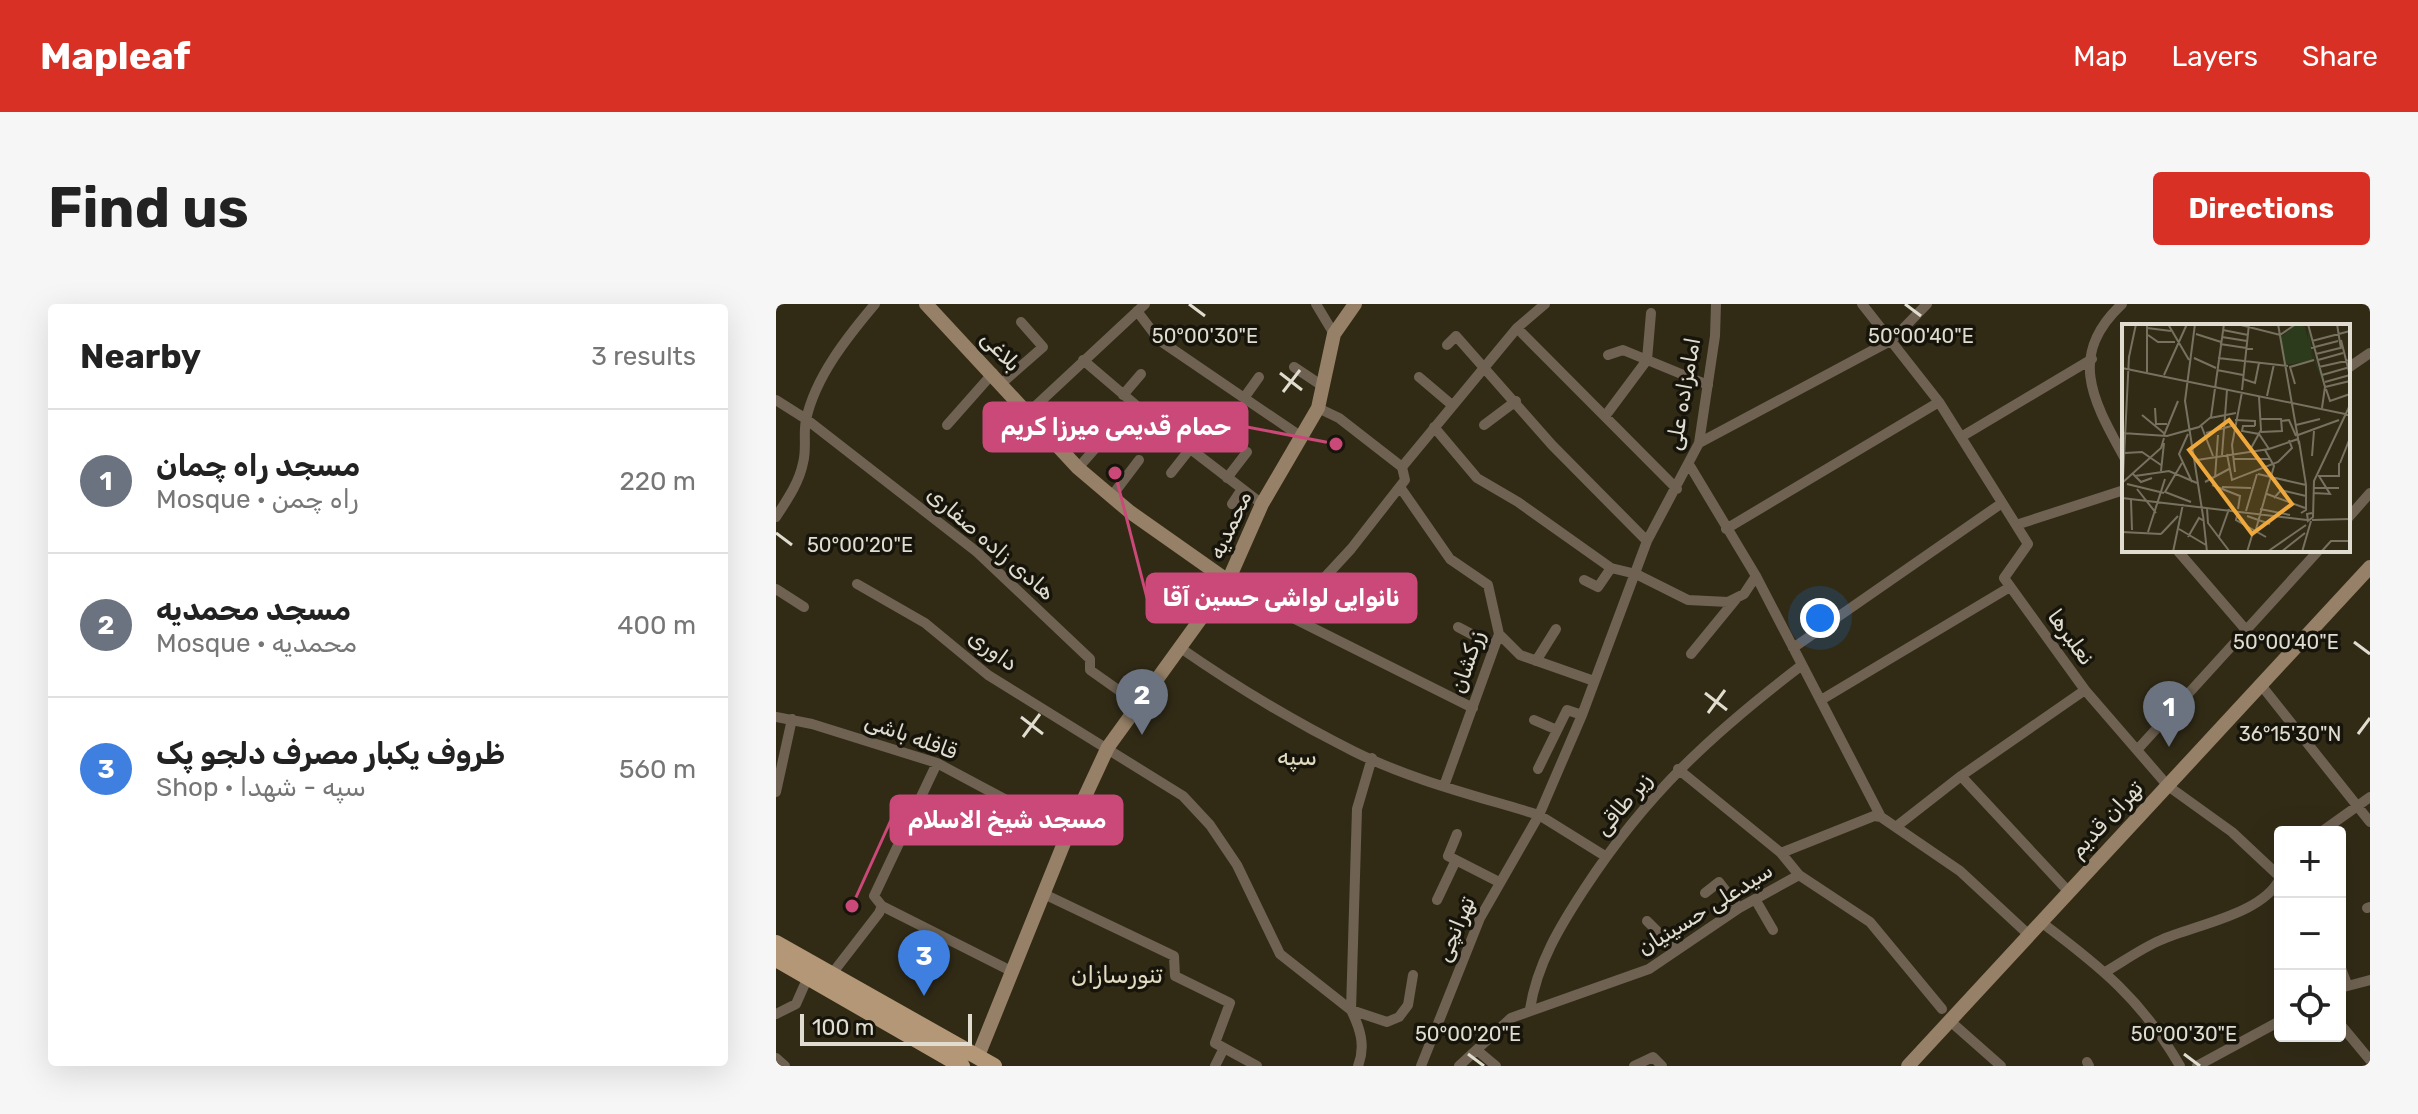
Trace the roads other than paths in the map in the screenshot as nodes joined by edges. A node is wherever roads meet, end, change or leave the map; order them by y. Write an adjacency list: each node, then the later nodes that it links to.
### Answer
1 (875, 304): 41 (street)
2 (1316, 304): 14 (street)
3 (1355, 304): 14 (street, محمدیه)
4 (1545, 304): 13 (street)
5 (1716, 304): 29 (street, امامزاده علی)
6 (1862, 304): 15 (street)
7 (1927, 304): 15 (street)
8 (2122, 304): 19 (street)
9 (932, 306): 28 (street, بلاغی)
10 (1141, 308): 20 (street); 32 (street)
11 (1651, 313): 21 (street)
12 (1021, 322): 28 (street)
13 (1517, 328): 22 (street); 40 (street)
14 (1334, 334): 30 (street, محمدیه)
15 (1892, 340): 35 (street); 49 (street)
16 (1447, 345): 22 (street)
17 (2370, 353): 24 (street)
18 (1608, 355): 21 (street)
19 (2092, 359): 48 (street); 52 (street)
20 (1083, 360): 31 (street); 38 (street)
21 (1647, 360): 29 (street); 40 (street)
22 (1487, 366): 34 (street); 36 (street)
23 (1294, 367): 30 (street)
24 (2350, 367)
25 (1141, 374): 31 (street)
26 (1259, 377): 32 (street)
27 (1419, 377): 36 (street)
28 (998, 378): 38 (street, بلاغی); 42 (street)
29 (1708, 385): 49 (street, امامزاده علی)
30 (1324, 387): 37 (street, محمدیه)
31 (1123, 395): 45 (street)
32 (1244, 398): 47 (street)
33 (776, 400): 41 (street)
34 (1516, 401): 43 (street); 72 (street)
35 (1939, 402): 48 (street); 71 (street)
36 (1452, 405): 44 (street)
37 (1318, 408): 47 (street, محمدیه); 55 (street)
38 (1027, 414): 56 (street, بلاغی)
39 (1186, 414): 45 (street)
40 (1606, 415): 61 (street)
41 (806, 419): 69 (street); 101 (street, هادی زاده صفاری)
42 (947, 425)
43 (1484, 425)
44 (1434, 427): 55 (street); 76 (street)
45 (1169, 433): 50 (street)
46 (1107, 435): 56 (street)
47 (1300, 436): 67 (street, محمدیه)
48 (1961, 437): 65 (street)
49 (1699, 443): 54 (street, امامزاده علی)
50 (1190, 449): 57 (street); 58 (street)
51 (1247, 452): 58 (street)
52 (2122, 453)
53 (1139, 460): 64 (street)
54 (1690, 466): 61 (street, امامزاده علی); 71 (street)
55 (1402, 467): 59 (street)
56 (1078, 468): 64 (street, بلاغی)
57 (1171, 473)
58 (1227, 478): 60 (street)
59 (1400, 487): 86 (street); 90 (street, زرکشان)
60 (1242, 489): 66 (street); 67 (street)
61 (1677, 489): 72 (street, امامزاده علی)
62 (2122, 491): 70 (street)
63 (2370, 493): 68 (street)
64 (1111, 497): 80 (street, بلاغی)
65 (2002, 503): 70 (street); 93 (street)
66 (1232, 504)
67 (1262, 504): 80 (street, محمدیه)
68 (2350, 516)
69 (776, 517)
70 (2016, 525): 82 (street)
71 (1726, 529): 78 (street)
72 (1647, 541): 77 (street, امامزاده علی)
73 (2179, 552): 89 (street)
74 (2317, 552): 89 (street)
75 (2370, 567): 98 (street, تهران قدیم)
76 (1611, 568): 77 (street); 79 (street)
77 (1636, 574): 84 (street); 97 (street, تهرانچی)
78 (1756, 576): 84 (street); 93 (street)
79 (1584, 580)
80 (1228, 581): 86 (street); 92 (street, محمدیه)
81 (857, 584): 108 (street, داوری)
82 (2010, 587): 99 (street, نعلبرها); 100 (street)
83 (776, 589): 85 (street)
84 (1737, 598): 94 (street)
85 (804, 607)
86 (1289, 616): 102 (street)
87 (1458, 627): 91 (street)
88 (1556, 629): 95 (street)
89 (2246, 630): 109 (street)
90 (1499, 634): 91 (street, زرکشان); 95 (street)
91 (1494, 646): 102 (street, زرکشان)
92 (1179, 647): 101 (street, محمدیه); 110 (street)
93 (1793, 648): 96 (street)
94 (1691, 654)
95 (1536, 661): 97 (street)
96 (1802, 665): 100 (street); 113 (street, زیر طاقی)
97 (1594, 681): 103 (street, تهرانچی)
98 (2261, 685): 116 (street, تهران قدیم); 119 (street)
99 (2085, 690): 109 (street, نعلبرها); 114 (street)
100 (1821, 700): 121 (street)
101 (1138, 704): 108 (street, محمدیه)
102 (1473, 708): 115 (street, زرکشان)
103 (1582, 715): 107 (street); 120 (street, تهرانچی)
104 (776, 717): 105 (street, قافله باشی)
105 (792, 719): 111 (street, قافله باشی); 117 (street)
106 (1534, 720): 107 (street)
107 (1557, 730): 112 (street)
108 (1108, 747): 125 (street, محمدیه); 156 (street, داوری)
109 (2137, 750): 116 (street, نعلبرها)
110 (1372, 758): 115 (street); 156 (street)
111 (937, 763): 125 (street, قافله باشی); 139 (street)
112 (1538, 769)
113 (1678, 769): 127 (street); 128 (street, زیر طاقی)
114 (1961, 776): 123 (street); 134 (street)
115 (1444, 786): 120 (street)
116 (2168, 786): 130 (street, نعلبرها); 134 (street, تهران قدیم)
117 (776, 792)
118 (2370, 797): 119 (street)
119 (2360, 807): 122 (street); 124 (street)
120 (1539, 815): 128 (street); 132 (street, تهرانچی)
121 (1881, 817): 123 (street); 127 (street)
122 (2370, 822)
123 (1897, 826): 144 (street)
124 (2330, 826)
125 (1068, 833): 136 (street, محمدیه)
126 (1457, 834): 129 (street)
127 (1781, 853): 131 (street)
128 (1605, 856): 155 (street, زیر طاقی)
129 (1456, 860): 132 (street); 138 (street)
130 (2274, 872)
131 (1799, 875): 137 (street, سیدعلی حسینیان); 158 (street, سیدعلی حسینیان)
132 (1499, 882): 173 (street, تهرانچی)
133 (2274, 889): 148 (street)
134 (2069, 892): 142 (street, تهران قدیم)
135 (1705, 893): 140 (street)
136 (1044, 894): 149 (street, محمدیه); 161 (street)
137 (1755, 899): 140 (street, سیدعلی حسینیان); 143 (street)
138 (1437, 900)
139 (882, 906): 149 (street); 150 (street)
140 (1739, 908): 146 (street, سیدعلی حسینیان)
141 (1647, 921): 146 (street)
142 (2041, 922): 144 (street, تهران قدیم); 148 (street)
143 (1773, 930)
144 (2029, 935): 158 (street, تهران قدیم)
145 (776, 943): 150 (main road)
146 (1676, 950): 155 (street, سیدعلی حسینیان)
147 (776, 959): 152 (main road)
148 (2107, 971): 180 (street)
149 (1013, 972): 163 (street, محمدیه)
150 (831, 975): 163 (main road)
151 (1413, 975): 156 (street)
152 (808, 977): 157 (street); 168 (main road)
153 (2370, 980): 154 (street)
154 (2346, 986)
155 (1530, 1009): 162 (street, سیدعلی حسینیان)
156 (1351, 1010): 172 (street)
157 (776, 1014)
158 (1946, 1015): 178 (street, تهران قدیم); 179 (street, سیدعلی حسینیان)
159 (2274, 1024): 166 (street)
160 (2346, 1031): 165 (street)
161 (1224, 1048): 170 (street); 171 (street)
162 (1478, 1051): 174 (street, سیدعلی حسینیان); 175 (street)
163 (978, 1056): 169 (main road)
164 (776, 1058): 167 (street)
165 (2370, 1060)
166 (2203, 1065)
167 (785, 1066)
168 (962, 1066)
169 (994, 1066)
170 (1215, 1066)
171 (1257, 1066)
172 (1358, 1066)
173 (1421, 1066)
174 (1459, 1066)
175 (1496, 1066)
176 (1634, 1066): 177 (street)
177 (1662, 1066)
178 (1908, 1066)
179 (2001, 1066)
180 (2180, 1066)

